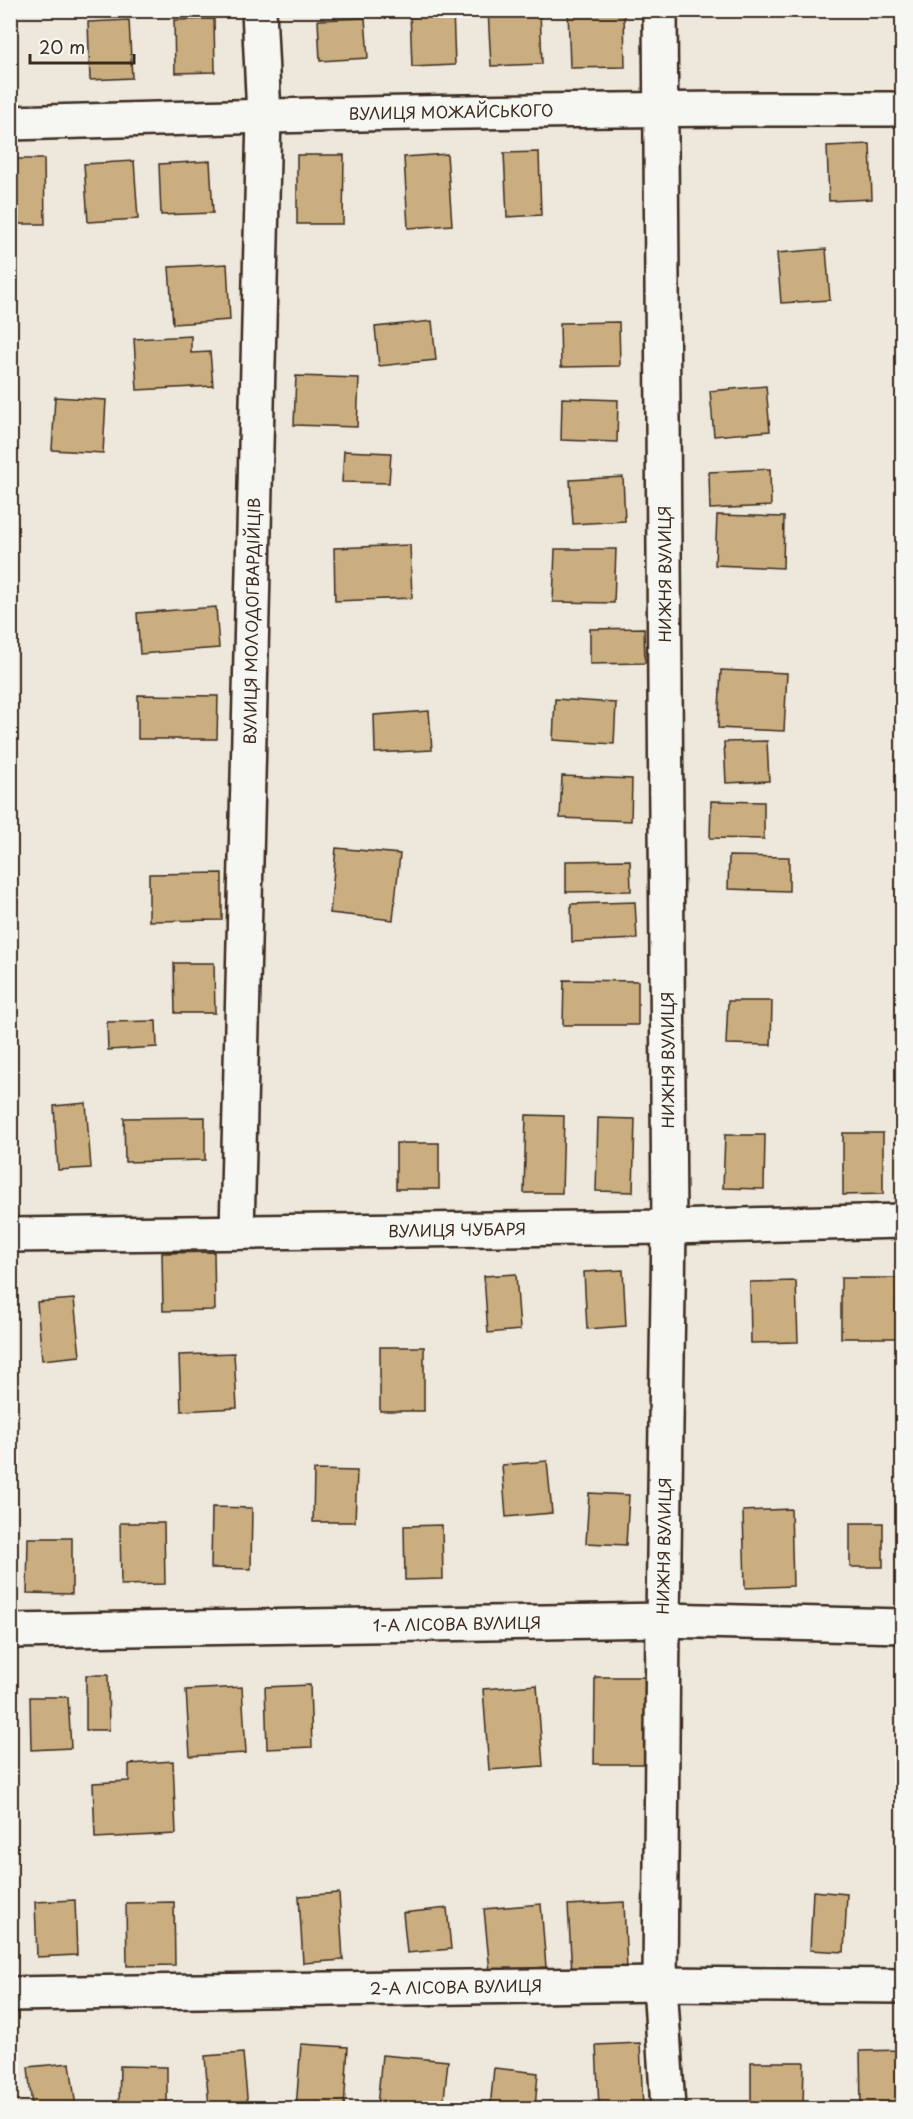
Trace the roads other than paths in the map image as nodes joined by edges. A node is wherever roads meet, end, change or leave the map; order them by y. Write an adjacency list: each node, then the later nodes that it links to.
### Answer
1 (259, 10): 5 (street, ВУЛИЦЯ МОЛОДОГВАРДІЙЦІВ)
2 (660, 10): 3 (street, НИЖНЯ ВУЛИЦЯ)
3 (662, 108): 4 (street, ВУЛИЦЯ МОЖАЙСЬКОГО); 5 (street, ВУЛИЦЯ МОЖАЙСЬКОГО); 8 (street, НИЖНЯ ВУЛИЦЯ)
4 (891, 109)
5 (264, 116): 6 (street, ВУЛИЦЯ МОЖАЙСЬКОГО); 9 (street, ВУЛИЦЯ МОЛОДОГВАРДІЙЦІВ)
6 (10, 123)
7 (903, 1221): 8 (street, ВУЛИЦЯ ЧУБАРЯ)
8 (669, 1227): 9 (street, ВУЛИЦЯ ЧУБАРЯ); 11 (street, НИЖНЯ ВУЛИЦЯ)
9 (237, 1232): 10 (street, ВУЛИЦЯ ЧУБАРЯ)
10 (10, 1235)
11 (663, 1620): 12 (street, 1-А ЛІСОВА ВУЛИЦЯ); 13 (street, 1-А ЛІСОВА ВУЛИЦЯ); 14 (street, НИЖНЯ ВУЛИЦЯ)
12 (903, 1626)
13 (10, 1631)
14 (660, 1984): 15 (street, 2-А ЛІСОВА ВУЛИЦЯ); 16 (street, 2-А ЛІСОВА ВУЛИЦЯ); 17 (street, НИЖНЯ ВУЛИЦЯ)
15 (903, 1986)
16 (10, 1994)
17 (668, 2109)

